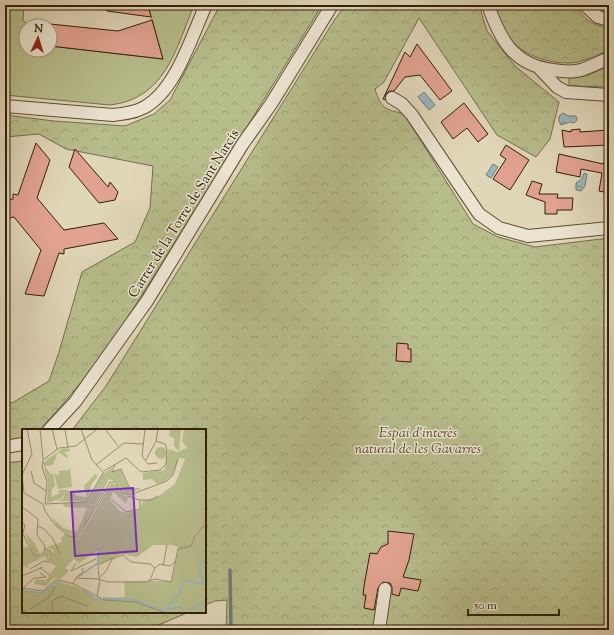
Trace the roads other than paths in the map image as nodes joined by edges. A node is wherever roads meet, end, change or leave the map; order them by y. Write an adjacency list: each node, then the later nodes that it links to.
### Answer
1 (206, 5): 10 (street)
2 (332, 5): 12 (street, Carrer de la Torre de Sant Narcís)
3 (488, 5): 7 (street)
4 (585, 5): 5 (street)
5 (609, 20)
6 (609, 58): 7 (street)
7 (540, 69): 8 (street)
8 (609, 95)
9 (392, 98): 11 (street)
10 (5, 106)
11 (609, 228)
12 (50, 429)
13 (22, 444): 14 (street)
14 (5, 447)
15 (385, 589): 16 (street)
16 (379, 630)

